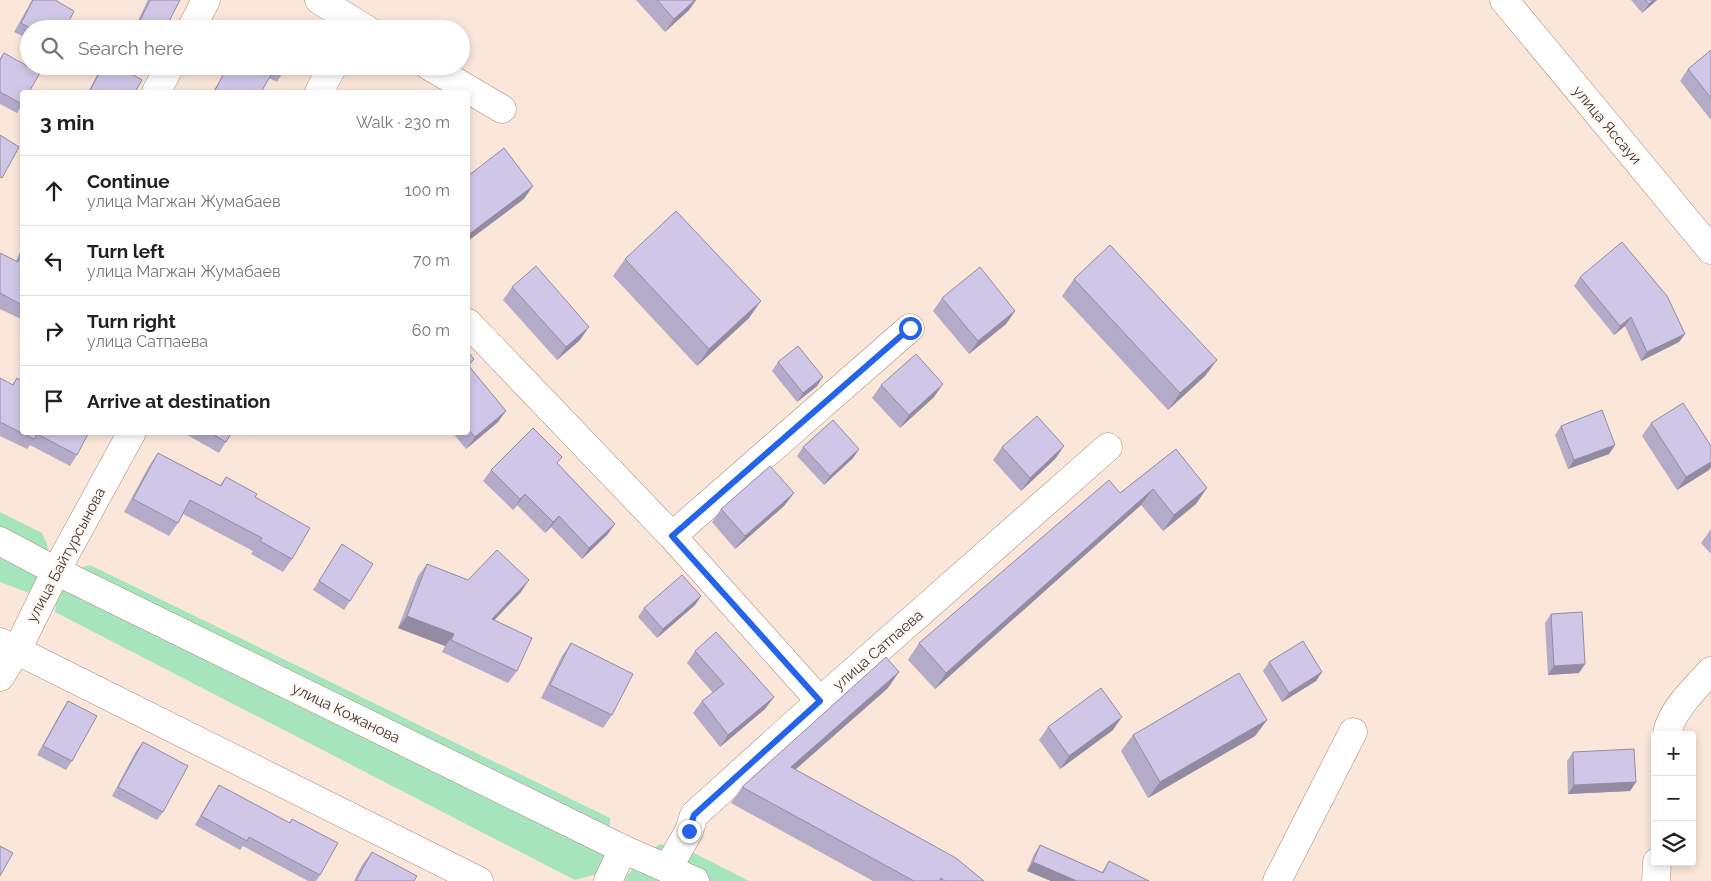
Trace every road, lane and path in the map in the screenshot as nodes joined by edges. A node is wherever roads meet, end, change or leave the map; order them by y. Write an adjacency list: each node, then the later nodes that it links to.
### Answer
1 (206, 0): 4 (street)
2 (319, 0): 5 (street)
3 (1504, 0): 14 (street, улица Яссауи)
4 (196, 20)
5 (349, 20)
6 (165, 75): 9 (street)
7 (328, 75): 10 (street)
8 (444, 75): 11 (street)
9 (157, 90)
10 (320, 90)
11 (470, 90)
12 (470, 90): 13 (street)
13 (502, 109)
14 (1711, 250)
15 (470, 325): 19 (street)
16 (910, 328): 19 (street)
17 (130, 435): 21 (street, улица Байтурсынова)
18 (1108, 447): 25 (street, улица Сатпаева)
19 (672, 536): 25 (street)
20 (0, 542): 21 (street, улица Кожанова)
21 (56, 571): 22 (street, улица Байтурсынова); 28 (street, улица Кожанова)
22 (8, 646): 24 (street, улица Байтурсынова); 31 (street)
23 (1711, 671): 26 (street)
24 (0, 678)
25 (820, 701): 30 (street, улица Сатпаева)
26 (1668, 731)
27 (1353, 732): 34 (street)
28 (623, 849): 30 (street, улица Кожанова); 32 (street)
29 (1657, 866): 35 (street)
30 (668, 868): 33 (street, улица Кожанова)
31 (479, 881)
32 (608, 881)
33 (695, 881)
34 (1276, 881)
35 (1656, 881)

